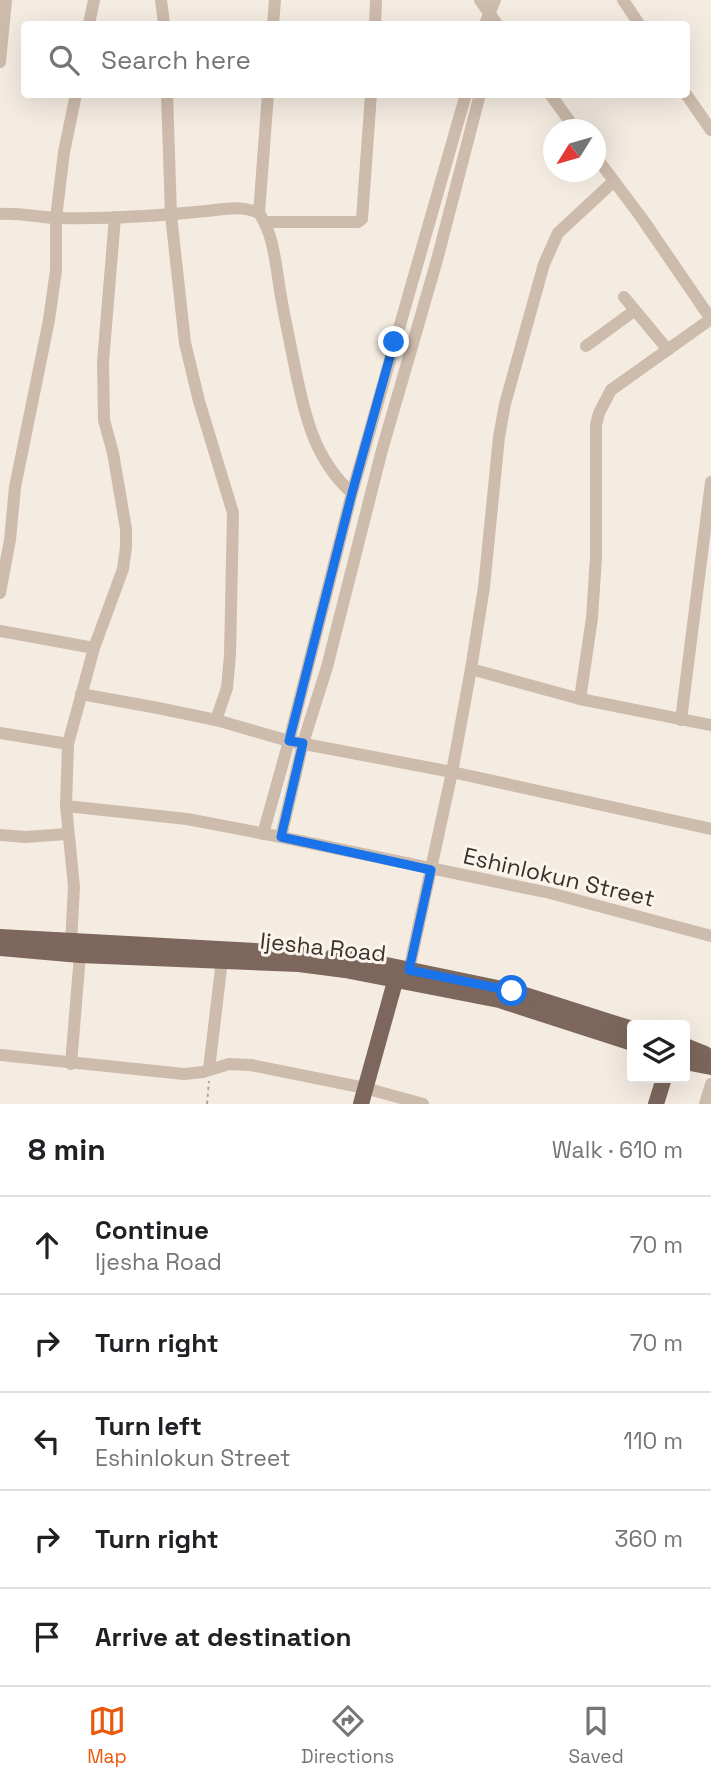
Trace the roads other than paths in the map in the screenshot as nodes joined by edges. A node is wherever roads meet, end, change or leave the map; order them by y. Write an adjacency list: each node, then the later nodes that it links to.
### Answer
1 (6, 0): 15 (street)
2 (93, 0): 9 (street)
3 (161, 0): 10 (street)
4 (275, 0): 11 (street)
5 (376, 0): 12 (street)
6 (480, 0): 13 (street)
7 (495, 0): 13 (street)
8 (623, 0): 14 (street)
9 (90, 21)
10 (164, 21)
11 (273, 21)
12 (375, 21)
13 (487, 21)
14 (637, 21)
15 (0, 62)
16 (75, 98): 32 (street)
17 (167, 98): 29 (street)
18 (268, 98): 31 (street)
19 (371, 98): 31 (street)
20 (465, 98): 39 (street)
21 (479, 98): 41 (street)
22 (553, 98): 24 (street)
23 (690, 98): 25 (street)
24 (568, 119)
25 (711, 130)
26 (606, 172): 27 (street)
27 (613, 182): 35 (street); 45 (street)
28 (0, 214): 32 (street)
29 (170, 215): 30 (street); 31 (street); 48 (street)
30 (115, 217): 32 (street); 44 (street)
31 (262, 217): 39 (street)
32 (55, 218): 42 (street)
33 (624, 297): 34 (street)
34 (634, 310): 36 (street); 37 (street)
35 (711, 319): 37 (street)
36 (586, 346)
37 (668, 350): 47 (street)
38 (711, 482): 49 (street)
39 (352, 493): 40 (street)
40 (333, 570): 41 (street); 52 (street)
41 (349, 575): 53 (street)
42 (0, 593)
43 (0, 631): 44 (street)
44 (94, 648): 46 (street)
45 (471, 669): 47 (street); 55 (street)
46 (81, 694): 48 (street); 54 (street)
47 (580, 699): 49 (street)
48 (216, 720): 52 (street)
49 (681, 720): 50 (street)
50 (711, 726)
51 (0, 733): 54 (street)
52 (289, 741): 53 (street); 59 (street)
53 (303, 743): 55 (street); 61 (street)
54 (68, 744): 56 (street)
55 (452, 772): 57 (street); 62 (street)
56 (66, 806): 58 (street); 59 (street, Eshinlokun Street)
57 (711, 829)
58 (67, 834): 60 (street); 66 (street)
59 (263, 834): 61 (street, Eshinlokun Street)
60 (0, 835)
61 (281, 837): 62 (street, Eshinlokun Street)
62 (431, 870): 63 (street, Eshinlokun Street); 68 (street)
63 (711, 936)
64 (0, 937): 66 (main road, Ijesha Road)
65 (0, 948): 66 (main road, Ijesha Road)
66 (75, 949): 67 (main road, Ijesha Road); 68 (main road, Ijesha Road); 75 (street)
67 (222, 960): 68 (main road, Ijesha Road); 77 (street)
68 (402, 974): 69 (main road, Ijesha Road); 70 (main road, Ijesha Road); 80 (main road)
69 (627, 1027)
70 (627, 1041)
71 (690, 1048): 73 (main road)
72 (0, 1055): 75 (street)
73 (711, 1061)
74 (690, 1063): 76 (main road)
75 (71, 1064): 77 (street)
76 (711, 1067)
77 (209, 1069): 80 (street)
78 (662, 1083): 82 (main road)
79 (711, 1084): 83 (street)
80 (363, 1096): 81 (street)
81 (423, 1104)
82 (656, 1104)
83 (705, 1104)

